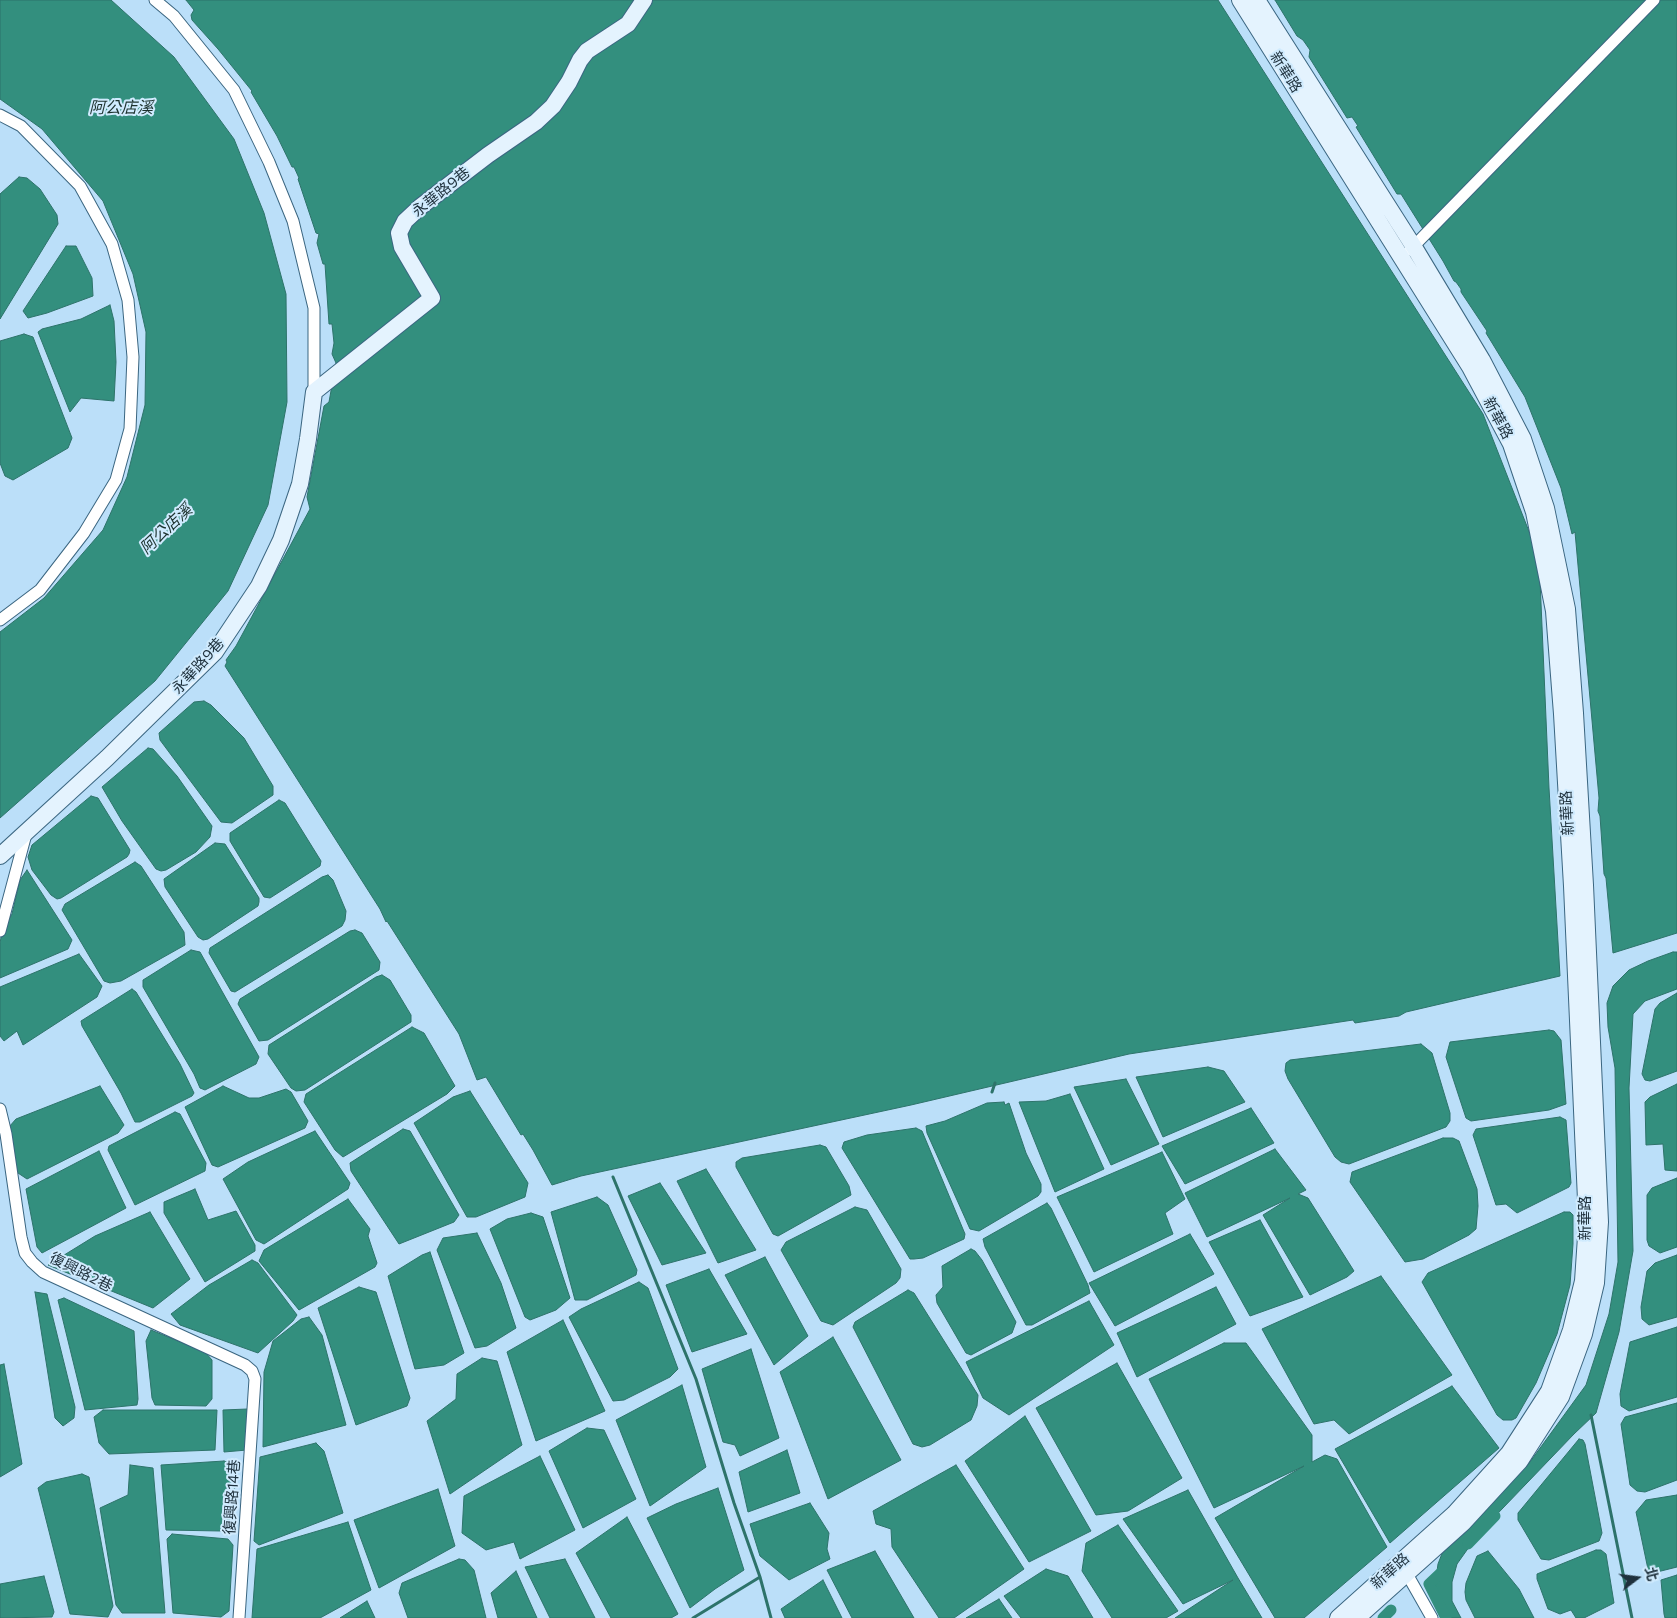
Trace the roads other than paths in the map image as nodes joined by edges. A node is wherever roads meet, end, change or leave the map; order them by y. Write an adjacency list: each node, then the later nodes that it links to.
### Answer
1 (154, 0): 8 (street, 永華路9巷)
2 (644, 0): 8 (street, 永華路9巷)
3 (1240, 0): 7 (street, 新華路)
4 (1257, 0): 7 (street, 新華路)
5 (1654, 0): 7 (street)
6 (0, 114): 9 (street)
7 (1408, 252): 15 (street, 新華路); 17 (street, 新華路)
8 (314, 392): 10 (street, 永華路9巷)
9 (0, 620)
10 (26, 834): 11 (street, 永華路9巷); 12 (street)
11 (0, 856)
12 (0, 931)
13 (0, 1109): 14 (street, 復興路2巷)
14 (255, 1379): 16 (street, 復興路14巷)
15 (1407, 1574): 18 (street, 新華路); 19 (street)
16 (239, 1618)
17 (1338, 1618)
18 (1357, 1618)
19 (1432, 1618)

